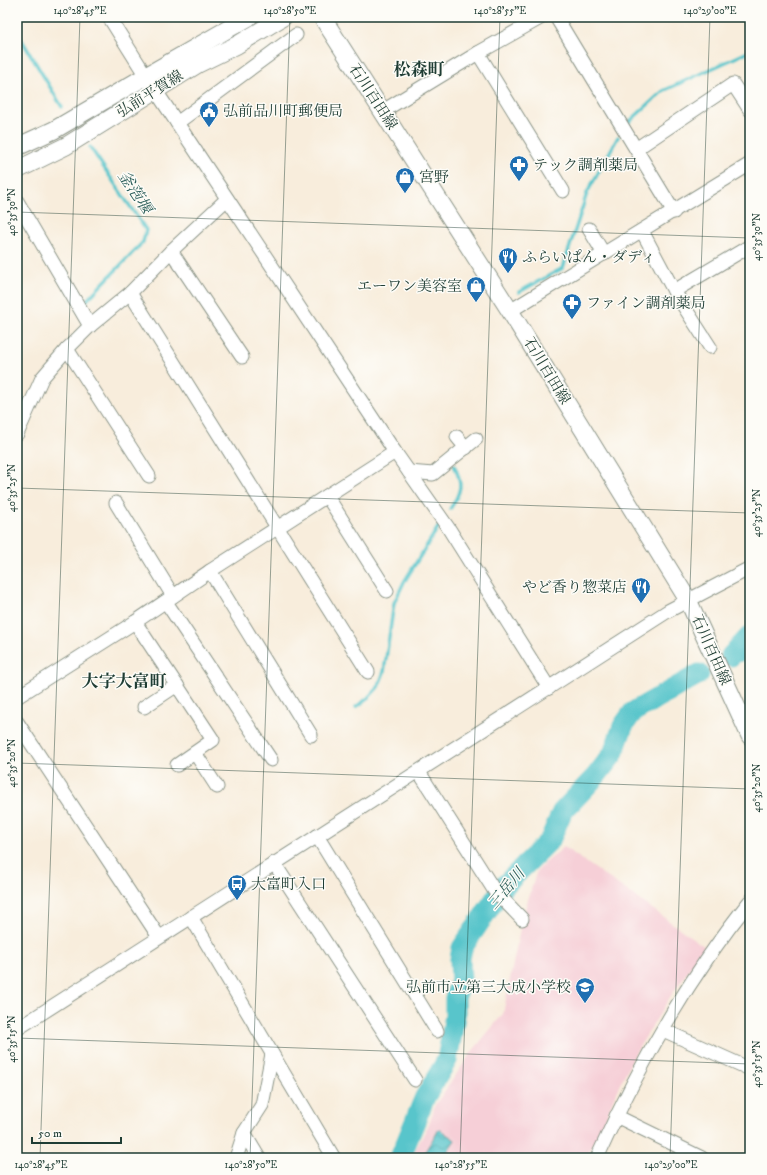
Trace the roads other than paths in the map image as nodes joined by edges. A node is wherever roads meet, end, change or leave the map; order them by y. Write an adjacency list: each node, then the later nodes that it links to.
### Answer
1 (109, 17): 9 (street)
2 (249, 17): 9 (main road, 弘前平賀線)
3 (283, 17): 10 (main road, 弘前平賀線)
4 (322, 17): 12 (main road, 石川百田線)
5 (542, 17): 8 (street)
6 (556, 17): 15 (street)
7 (296, 35): 13 (street)
8 (478, 53): 12 (street); 18 (street)
9 (146, 76): 10 (street); 14 (main road, 弘前平賀線)
10 (156, 91): 13 (street); 17 (main road, 弘前平賀線)
11 (750, 110): 15 (street)
12 (383, 112): 29 (main road, 石川百田線)
13 (177, 123): 19 (street)
14 (17, 147)
15 (636, 149): 21 (street)
16 (750, 164): 21 (street)
17 (17, 170)
18 (563, 191)
19 (227, 199): 25 (street); 38 (street)
20 (17, 201): 30 (street)
21 (674, 212): 23 (street)
22 (589, 229): 26 (street)
23 (642, 231): 26 (street); 27 (street)
24 (748, 251): 27 (street)
25 (171, 252): 28 (street); 33 (street)
26 (604, 254): 29 (street)
27 (674, 291): 31 (street)
28 (130, 293): 30 (street); 43 (street)
29 (510, 311): 48 (main road, 石川百田線)
30 (90, 326): 32 (street)
31 (710, 347)
32 (67, 349): 34 (street); 40 (street)
33 (242, 357)
34 (17, 434)
35 (457, 437): 37 (street)
36 (476, 439): 37 (street)
37 (466, 448): 39 (street)
38 (395, 452): 39 (street); 41 (street)
39 (409, 472): 52 (street)
40 (149, 476)
41 (327, 496): 43 (street); 46 (street)
42 (116, 503): 47 (street)
43 (277, 528): 45 (street); 50 (street)
44 (750, 568): 48 (street)
45 (210, 571): 47 (street); 56 (street)
46 (387, 591)
47 (170, 599): 49 (street); 59 (street)
48 (688, 600): 52 (street); 57 (main road, 石川百田線)
49 (135, 622): 51 (street); 53 (street)
50 (368, 672)
51 (177, 685): 54 (street); 58 (street)
52 (549, 688): 61 (street)
53 (17, 697)
54 (144, 707)
55 (17, 722): 68 (street)
56 (311, 735)
57 (750, 736)
58 (195, 753): 60 (street); 62 (street)
59 (271, 760)
60 (177, 765)
61 (419, 772): 63 (street); 67 (street)
62 (217, 787)
63 (317, 836): 64 (street); 71 (street)
64 (274, 863): 66 (street); 74 (street)
65 (750, 901): 70 (street)
66 (191, 917): 68 (street); 72 (street)
67 (522, 919)
68 (159, 937): 69 (street)
69 (17, 1029)
70 (663, 1030): 73 (street); 75 (street)
71 (437, 1031)
72 (272, 1054): 76 (street); 79 (street)
73 (750, 1069)
74 (415, 1080)
75 (616, 1116): 80 (street); 81 (street)
76 (244, 1134): 77 (street); 78 (street)
77 (236, 1158)
78 (259, 1158)
79 (334, 1158)
80 (597, 1158)
81 (702, 1158)

